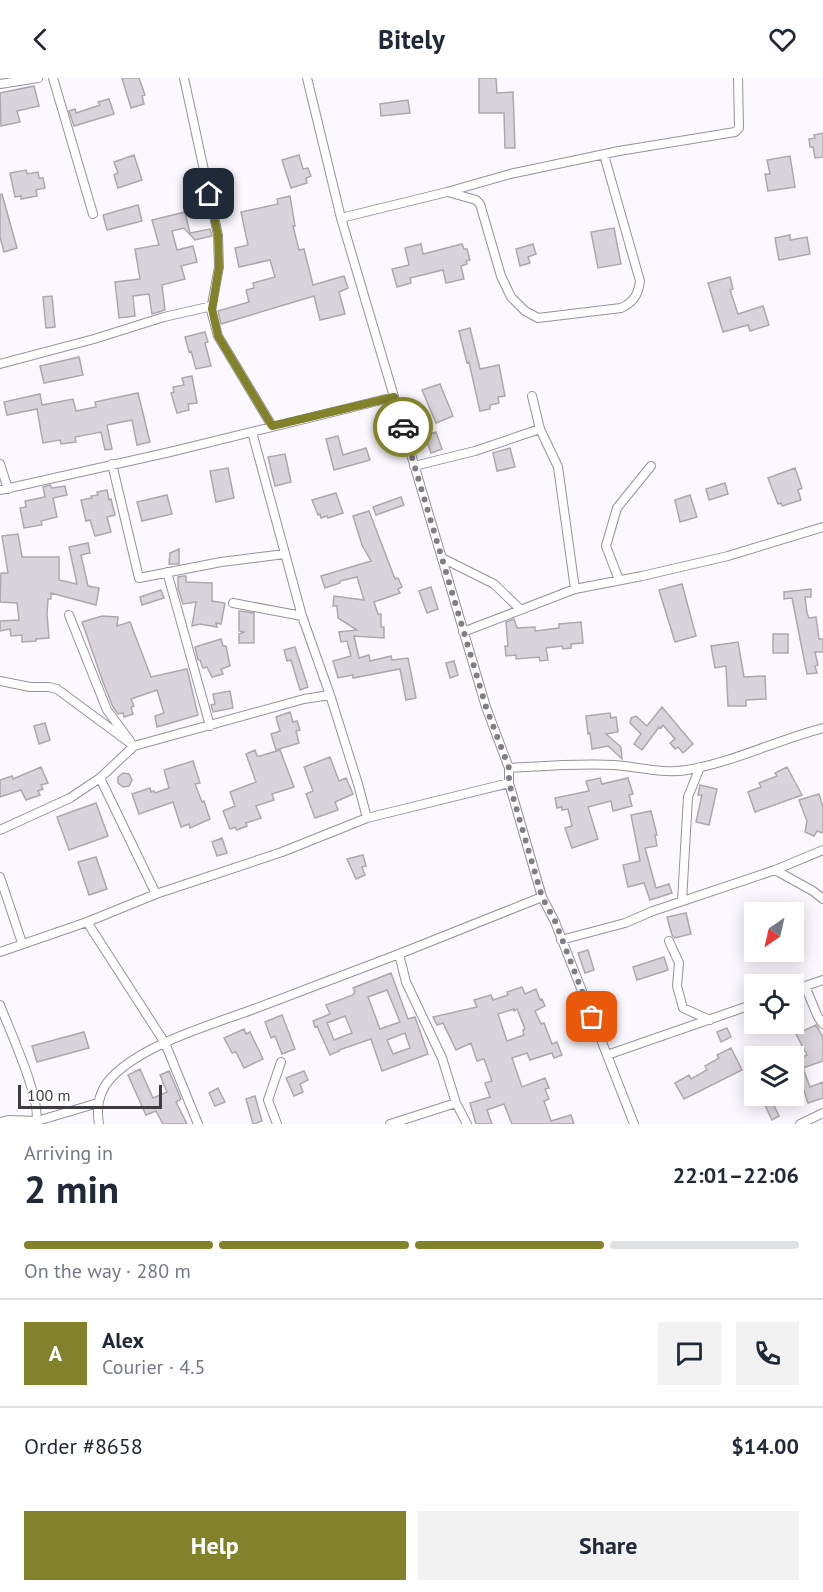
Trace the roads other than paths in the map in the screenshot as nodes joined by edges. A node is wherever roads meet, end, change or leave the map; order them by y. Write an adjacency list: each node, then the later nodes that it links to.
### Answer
1 (38, 78): 6 (street)
2 (53, 78): 9 (street)
3 (184, 78): 11 (street)
4 (307, 78): 10 (street)
5 (738, 78): 7 (street)
6 (0, 84)
7 (604, 154): 8 (street); 8 (street)
8 (447, 192): 10 (street)
9 (93, 214)
10 (341, 218): 14 (street)
11 (212, 306): 12 (street); 15 (street)
12 (0, 363)
13 (532, 396): 16 (street)
14 (394, 397): 15 (street); 20 (street)
15 (272, 426): 17 (street)
16 (540, 429): 20 (street); 28 (street)
17 (252, 432): 19 (street); 24 (street)
18 (0, 464): 22 (street)
19 (112, 464): 22 (street); 26 (street)
20 (414, 466): 25 (street)
21 (651, 466): 27 (street)
22 (4, 489)
23 (823, 527): 27 (street)
24 (285, 554): 26 (street); 32 (street)
25 (442, 558): 30 (street); 33 (street)
26 (167, 572): 36 (street)
27 (619, 580): 28 (street)
28 (575, 589): 30 (street)
29 (233, 603): 32 (street)
30 (520, 609): 33 (street)
31 (69, 615): 38 (street)
32 (302, 616): 35 (street)
33 (464, 632): 40 (street)
34 (0, 681): 38 (street)
35 (330, 695): 36 (street); 43 (street)
36 (210, 726): 38 (street)
37 (823, 728): 39 (street)
38 (134, 746): 41 (street)
39 (700, 767): 40 (street); 51 (street)
40 (509, 768): 42 (street)
41 (100, 778): 44 (street); 48 (street)
42 (509, 783): 43 (street); 49 (street)
43 (367, 818): 48 (street)
44 (0, 830)
45 (823, 850): 46 (street)
46 (775, 870): 50 (street); 51 (street)
47 (0, 877): 55 (street)
48 (156, 894): 52 (street)
49 (542, 897): 53 (street); 57 (street)
50 (823, 899)
51 (682, 901): 53 (street)
52 (87, 922): 55 (street); 64 (street)
53 (561, 940): 65 (street)
54 (669, 941): 62 (street)
55 (22, 943): 56 (street)
56 (0, 952)
57 (399, 954): 64 (street); 68 (street)
58 (823, 980): 59 (street)
59 (805, 986): 63 (street)
60 (0, 1005): 71 (street)
61 (744, 1008): 62 (street)
62 (710, 1020): 65 (street)
63 (823, 1024)
64 (165, 1043): 67 (street); 73 (street)
65 (607, 1055): 77 (street)
66 (281, 1062): 74 (street)
67 (98, 1102): 71 (street); 72 (street)
68 (456, 1103): 75 (street); 76 (street)
69 (823, 1113): 78 (street)
70 (0, 1122): 71 (street)
71 (36, 1123)
72 (99, 1124)
73 (198, 1124)
74 (277, 1124)
75 (390, 1124)
76 (467, 1124)
77 (634, 1124)
78 (800, 1124)

